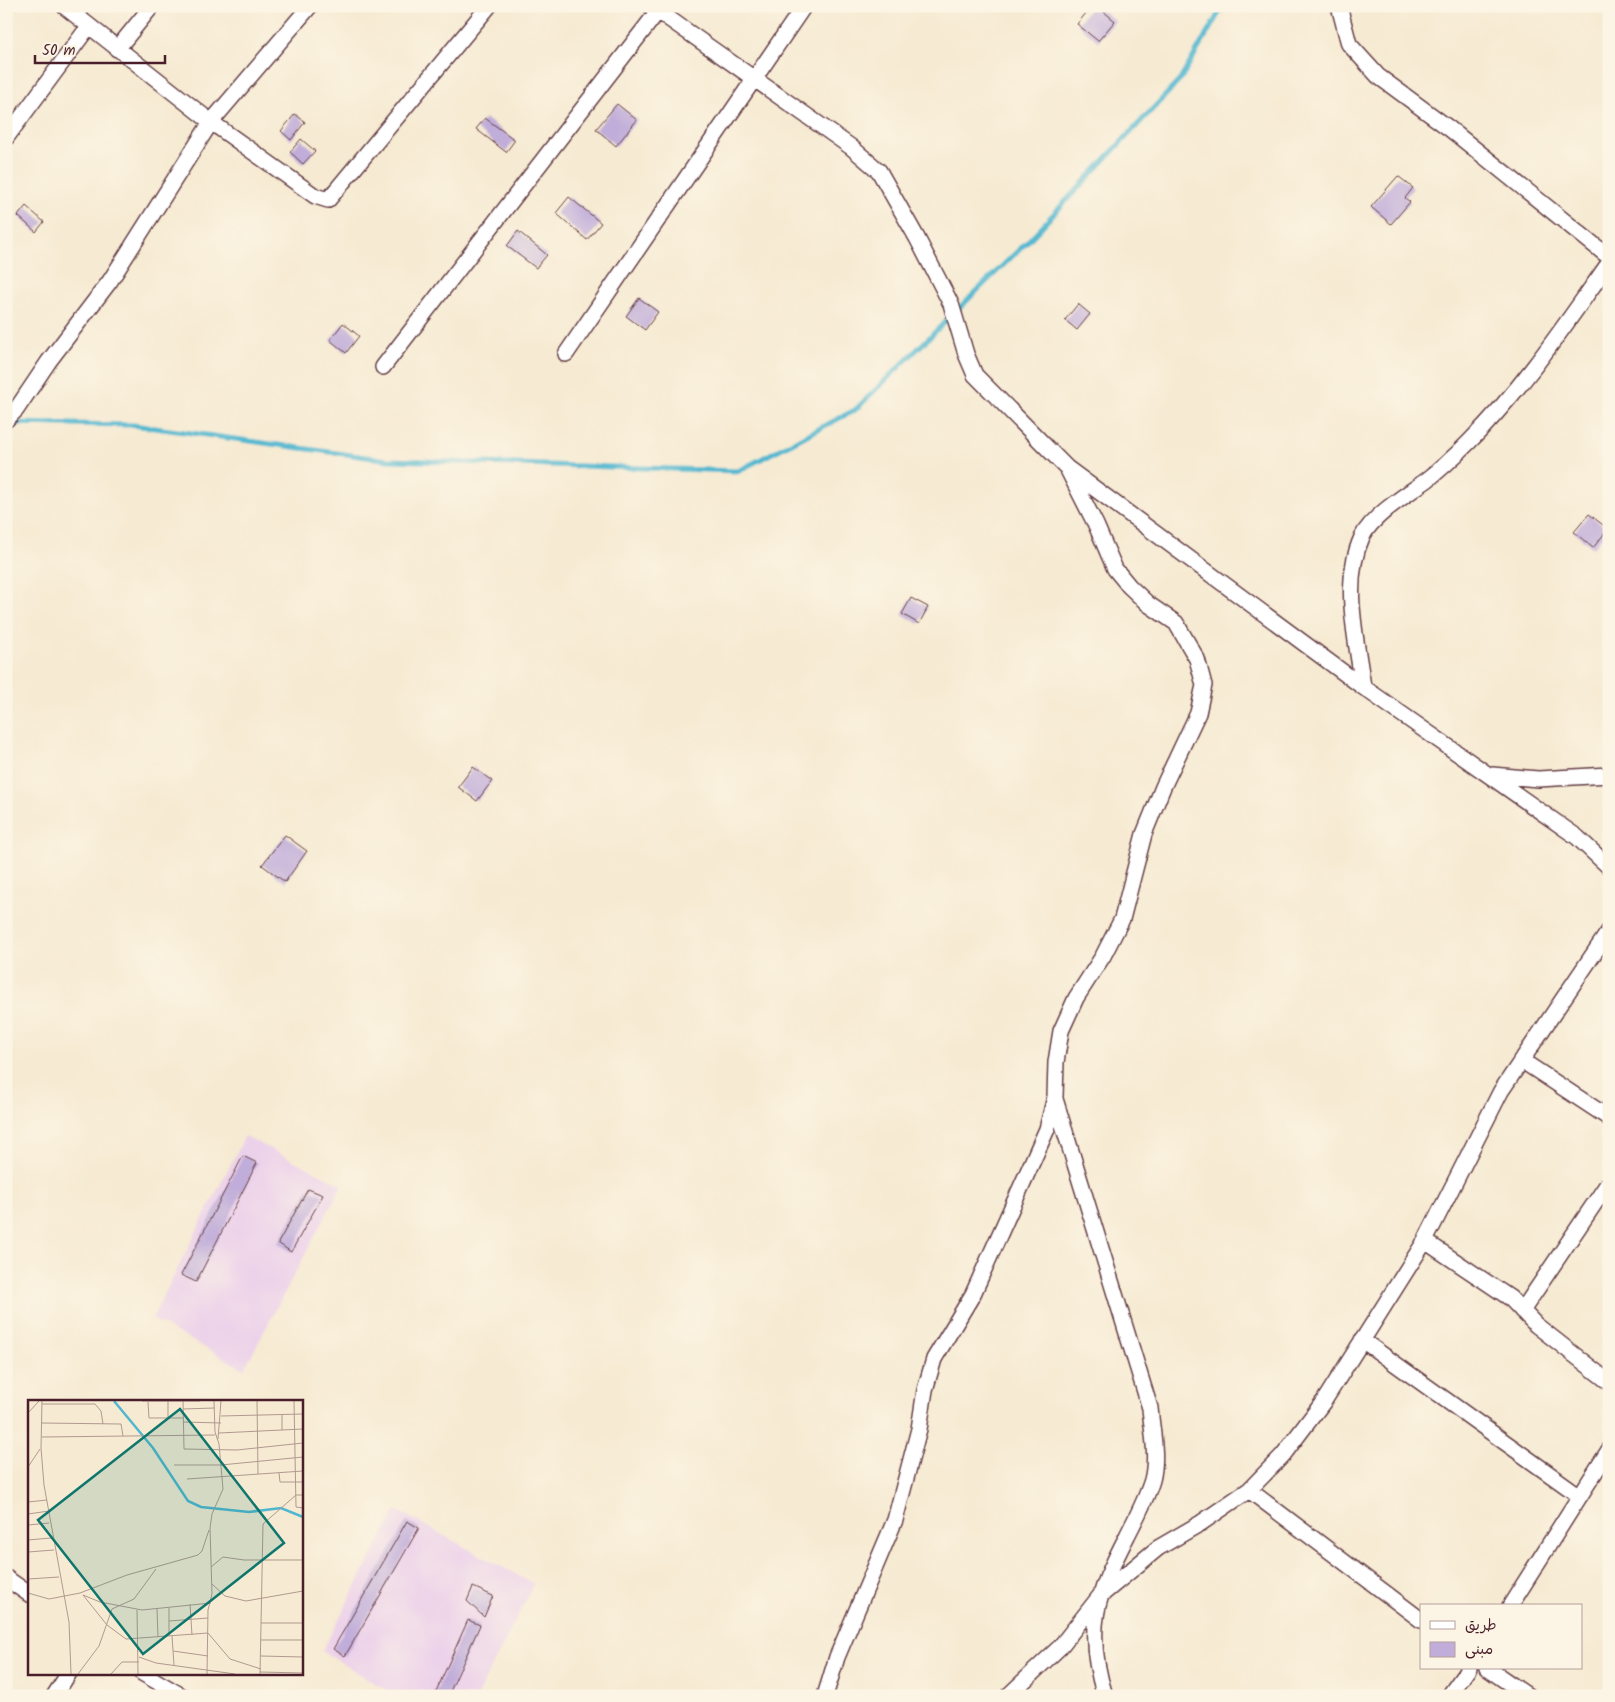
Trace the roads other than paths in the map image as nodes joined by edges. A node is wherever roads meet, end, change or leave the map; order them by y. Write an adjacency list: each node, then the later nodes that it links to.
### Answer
1 (64, 6): 8 (street)
2 (152, 6): 9 (street)
3 (310, 6): 11 (street)
4 (489, 6): 11 (street)
5 (804, 6): 10 (street)
6 (1338, 6): 13 (street)
7 (657, 8): 10 (street); 16 (street)
8 (90, 26): 9 (street); 12 (street)
9 (117, 49): 11 (street)
10 (754, 80): 15 (street); 18 (street)
11 (211, 122): 17 (street)
12 (6, 138)
13 (1609, 257)
14 (1609, 263): 19 (street)
15 (566, 354)
16 (383, 367)
17 (6, 420)
18 (1067, 468): 19 (street); 25 (street)
19 (1363, 687): 20 (street)
20 (1490, 775): 21 (street); 22 (street)
21 (1609, 775)
22 (1609, 866)
23 (1609, 931): 24 (street)
24 (1521, 1060): 26 (street); 28 (street)
25 (1055, 1097): 37 (street); 46 (street)
26 (1609, 1118)
27 (1609, 1182): 29 (street)
28 (1425, 1241): 29 (street); 30 (street)
29 (1522, 1310): 31 (street)
30 (1362, 1340): 33 (street); 34 (street)
31 (1609, 1382)
32 (1609, 1450): 34 (street)
33 (1249, 1490): 37 (street); 39 (street)
34 (1580, 1496): 38 (street)
35 (6, 1578): 36 (street)
36 (28, 1593)
37 (1100, 1596): 47 (street); 48 (street)
38 (1511, 1604)
39 (1420, 1619)
40 (1468, 1670): 49 (street)
41 (1490, 1670): 50 (street)
42 (68, 1674): 44 (street)
43 (144, 1674): 45 (street)
44 (54, 1696)
45 (182, 1696)
46 (825, 1696)
47 (1008, 1696)
48 (1105, 1696)
49 (1449, 1696)
50 (1528, 1696)

